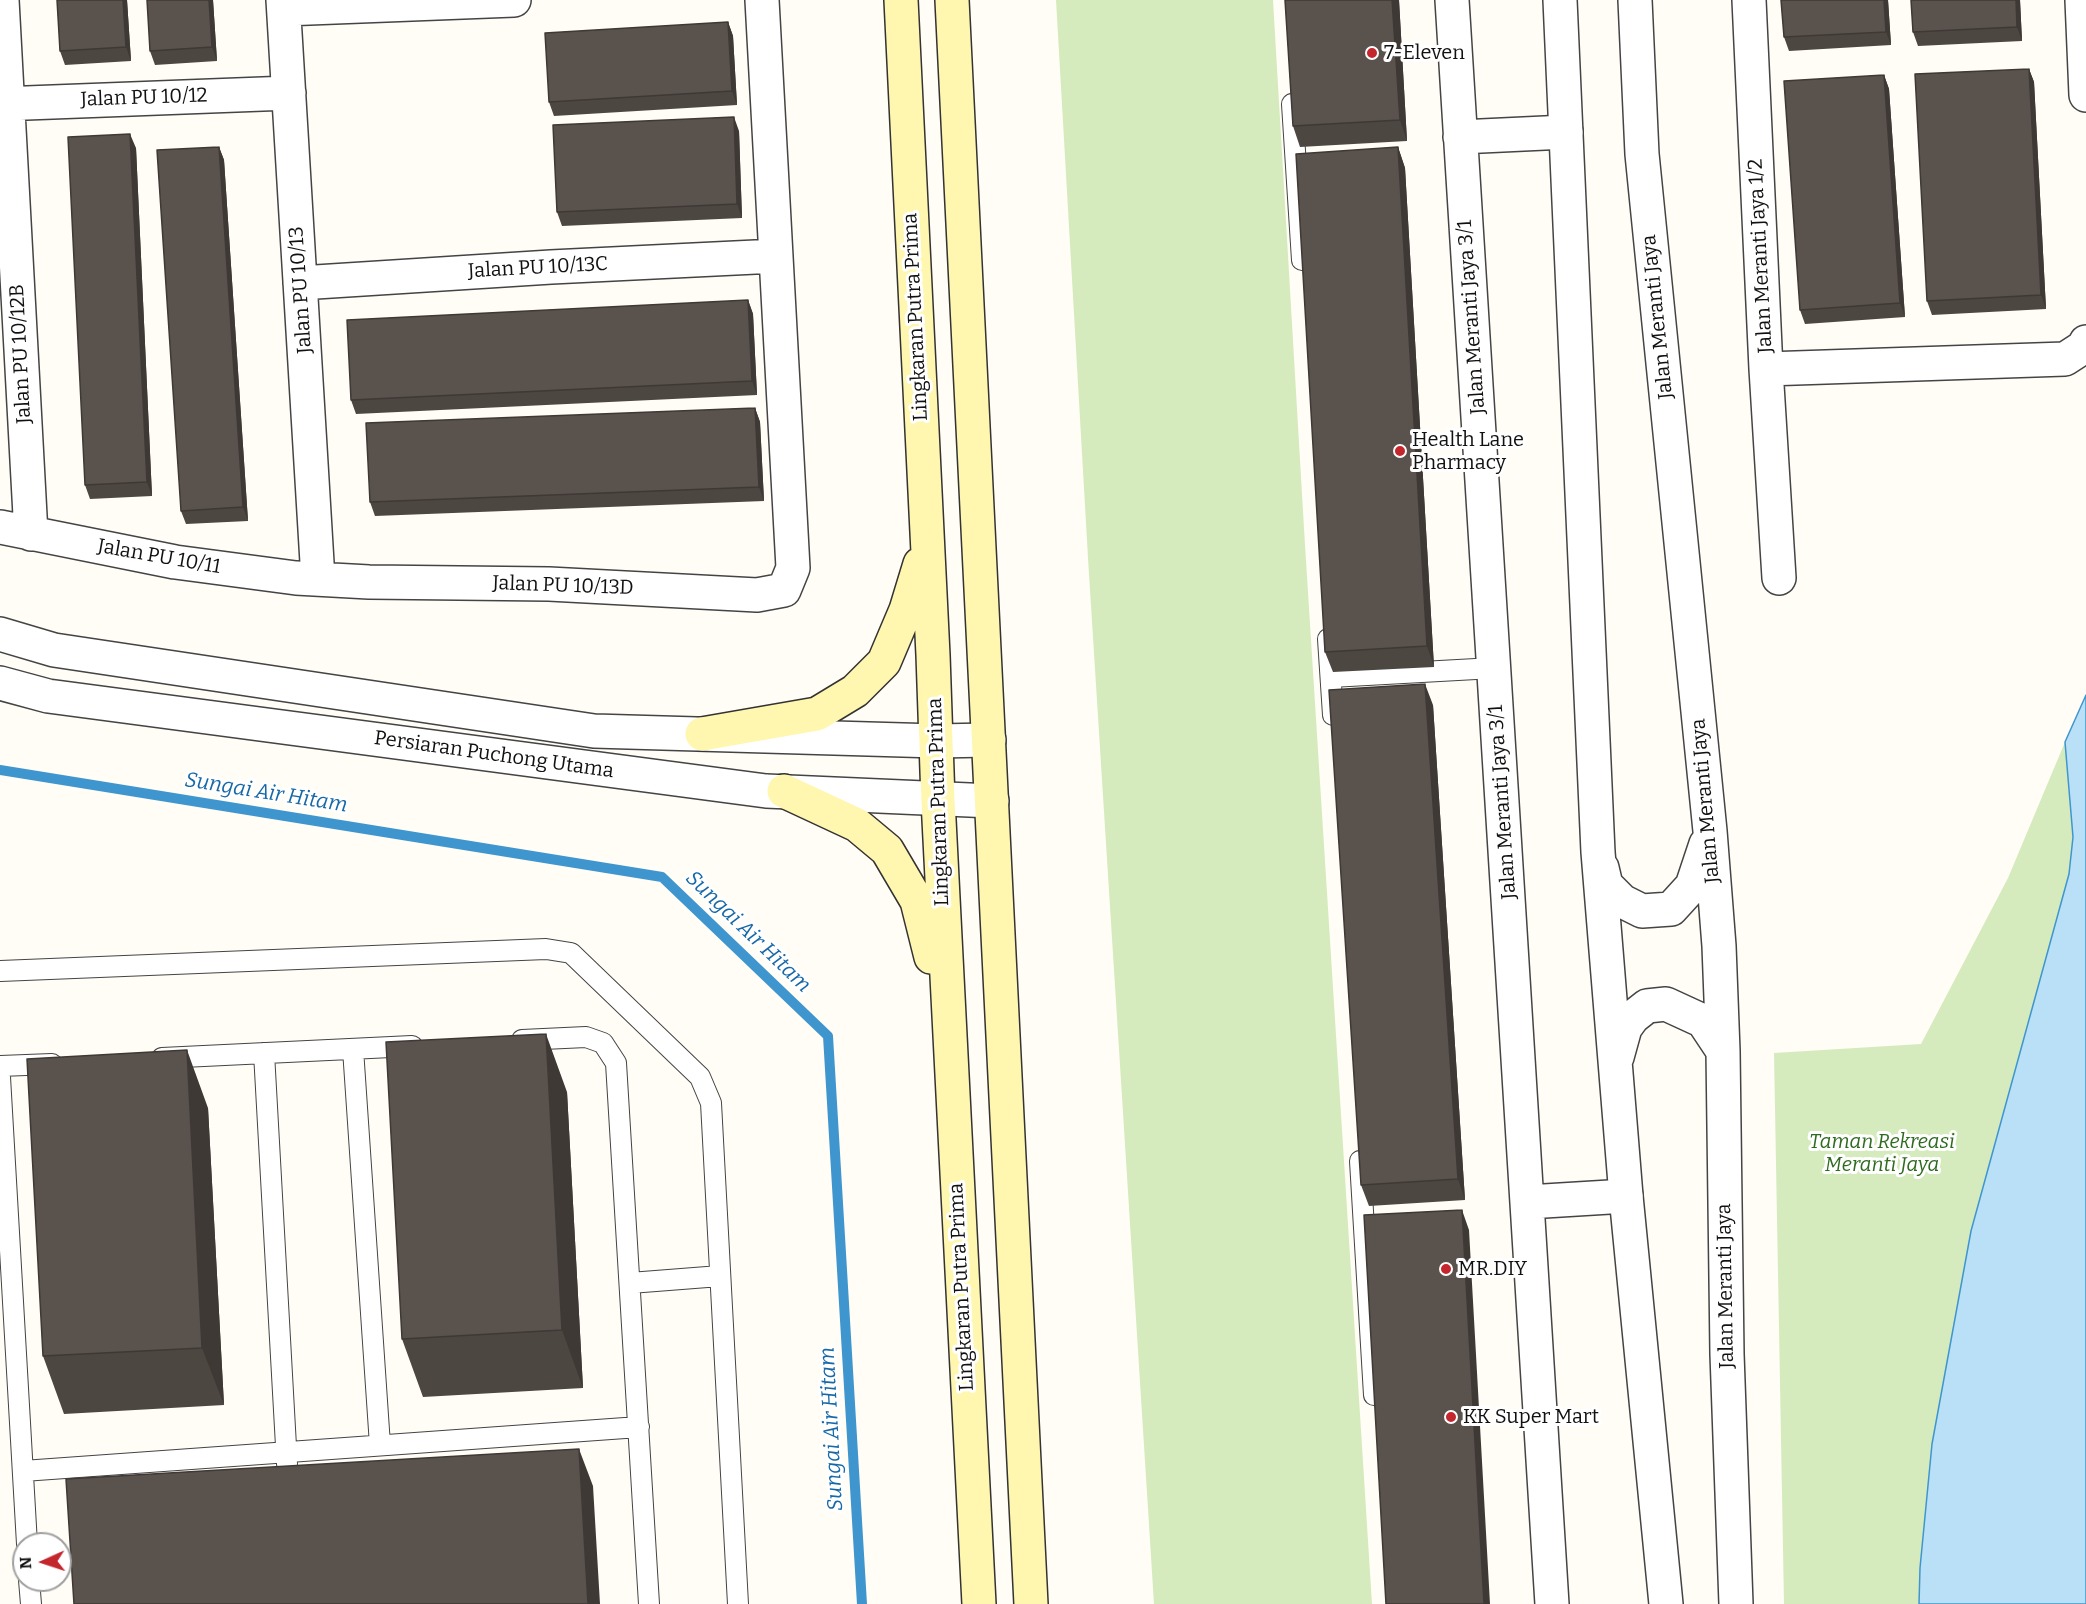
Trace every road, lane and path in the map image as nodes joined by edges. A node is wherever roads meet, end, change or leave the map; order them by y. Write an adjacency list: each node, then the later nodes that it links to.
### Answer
1 (2, 0): 16 (street, Jalan PU 10/12B)
2 (514, 0): 11 (street)
3 (762, 0): 19 (street)
4 (901, 0): 25 (main road, Lingkaran Putra Prima)
5 (952, 0): 35 (main road)
6 (1452, 0): 18 (street, Jalan Meranti Jaya 3/1)
7 (1560, 0): 17 (street)
8 (1635, 0): 40 (street, Jalan Meranti Jaya)
9 (1749, 0): 23 (street, Jalan Meranti Jaya 1/2)
10 (2082, 0): 12 (street)
11 (284, 5): 14 (street, Jalan PU 10/13)
12 (2085, 53): 15 (street)
13 (1291, 82): 21 (lane)
14 (289, 93): 16 (street, Jalan PU 10/12); 20 (street, Jalan PU 10/13)
15 (2086, 95)
16 (4, 103): 24 (street, Jalan PU 10/12B)
17 (1566, 132): 18 (street); 41 (street)
18 (1460, 136): 30 (street, Jalan Meranti Jaya 3/1)
19 (776, 256): 20 (street, Jalan PU 10/13C); 27 (street, Jalan PU 10/13D)
20 (300, 283): 27 (street, Jalan PU 10/13)
21 (1304, 284)
22 (2085, 344): 23 (street, Jalan Meranti Jaya 1/2)
23 (1766, 369): 26 (street)
24 (15, 530): 27 (street, Jalan PU 10/11)
25 (927, 540): 33 (main road); 36 (main road, Lingkaran Putra Prima)
26 (1779, 578)
27 (318, 579)
28 (1327, 617): 31 (lane)
29 (0, 634): 33 (street, Persiaran Puchong Utama)
30 (1494, 668): 31 (lane); 56 (street, Jalan Meranti Jaya 3/1)
31 (1331, 677): 34 (lane)
32 (0, 683): 37 (street, Persiaran Puchong Utama)
33 (702, 734): 36 (street, Persiaran Puchong Utama)
34 (1335, 736)
35 (989, 740): 36 (street, Persiaran Puchong Utama); 39 (main road)
36 (937, 741): 38 (main road, Lingkaran Putra Prima)
37 (784, 791): 38 (street, Persiaran Puchong Utama); 43 (main road)
38 (938, 800): 39 (street, Persiaran Puchong Utama); 43 (main road, Lingkaran Putra Prima)
39 (992, 801): 71 (main road)
40 (1710, 831): 41 (street); 47 (street, Jalan Meranti Jaya)
41 (1598, 852): 51 (street)
42 (0, 971): 58 (lane)
43 (949, 1028): 70 (main road, Lingkaran Putra Prima)
44 (505, 1041): 59 (lane)
45 (435, 1045): 46 (lane)
46 (353, 1049): 48 (lane); 63 (lane)
47 (1723, 1051): 51 (street); 74 (street, Jalan Meranti Jaya)
48 (264, 1053): 49 (lane); 64 (lane)
49 (149, 1059)
50 (69, 1063): 52 (lane)
51 (1615, 1064): 55 (street)
52 (0, 1066)
53 (0, 1077): 57 (lane)
54 (1359, 1138): 61 (lane)
55 (1626, 1196): 56 (street); 73 (street)
56 (1528, 1202): 72 (street, Jalan Meranti Jaya 3/1)
57 (5, 1241): 60 (lane)
58 (720, 1276): 59 (lane); 69 (lane)
59 (630, 1283): 62 (lane)
60 (8, 1331): 65 (lane)
61 (1376, 1418)
62 (639, 1427): 63 (lane); 68 (lane)
63 (380, 1445): 64 (lane)
64 (286, 1452): 65 (lane); 66 (lane)
65 (23, 1471): 67 (lane)
66 (288, 1483)
67 (26, 1532)
68 (649, 1604)
69 (738, 1604)
70 (979, 1604)
71 (1031, 1604)
72 (1552, 1604)
73 (1666, 1604)
74 (1736, 1604)

